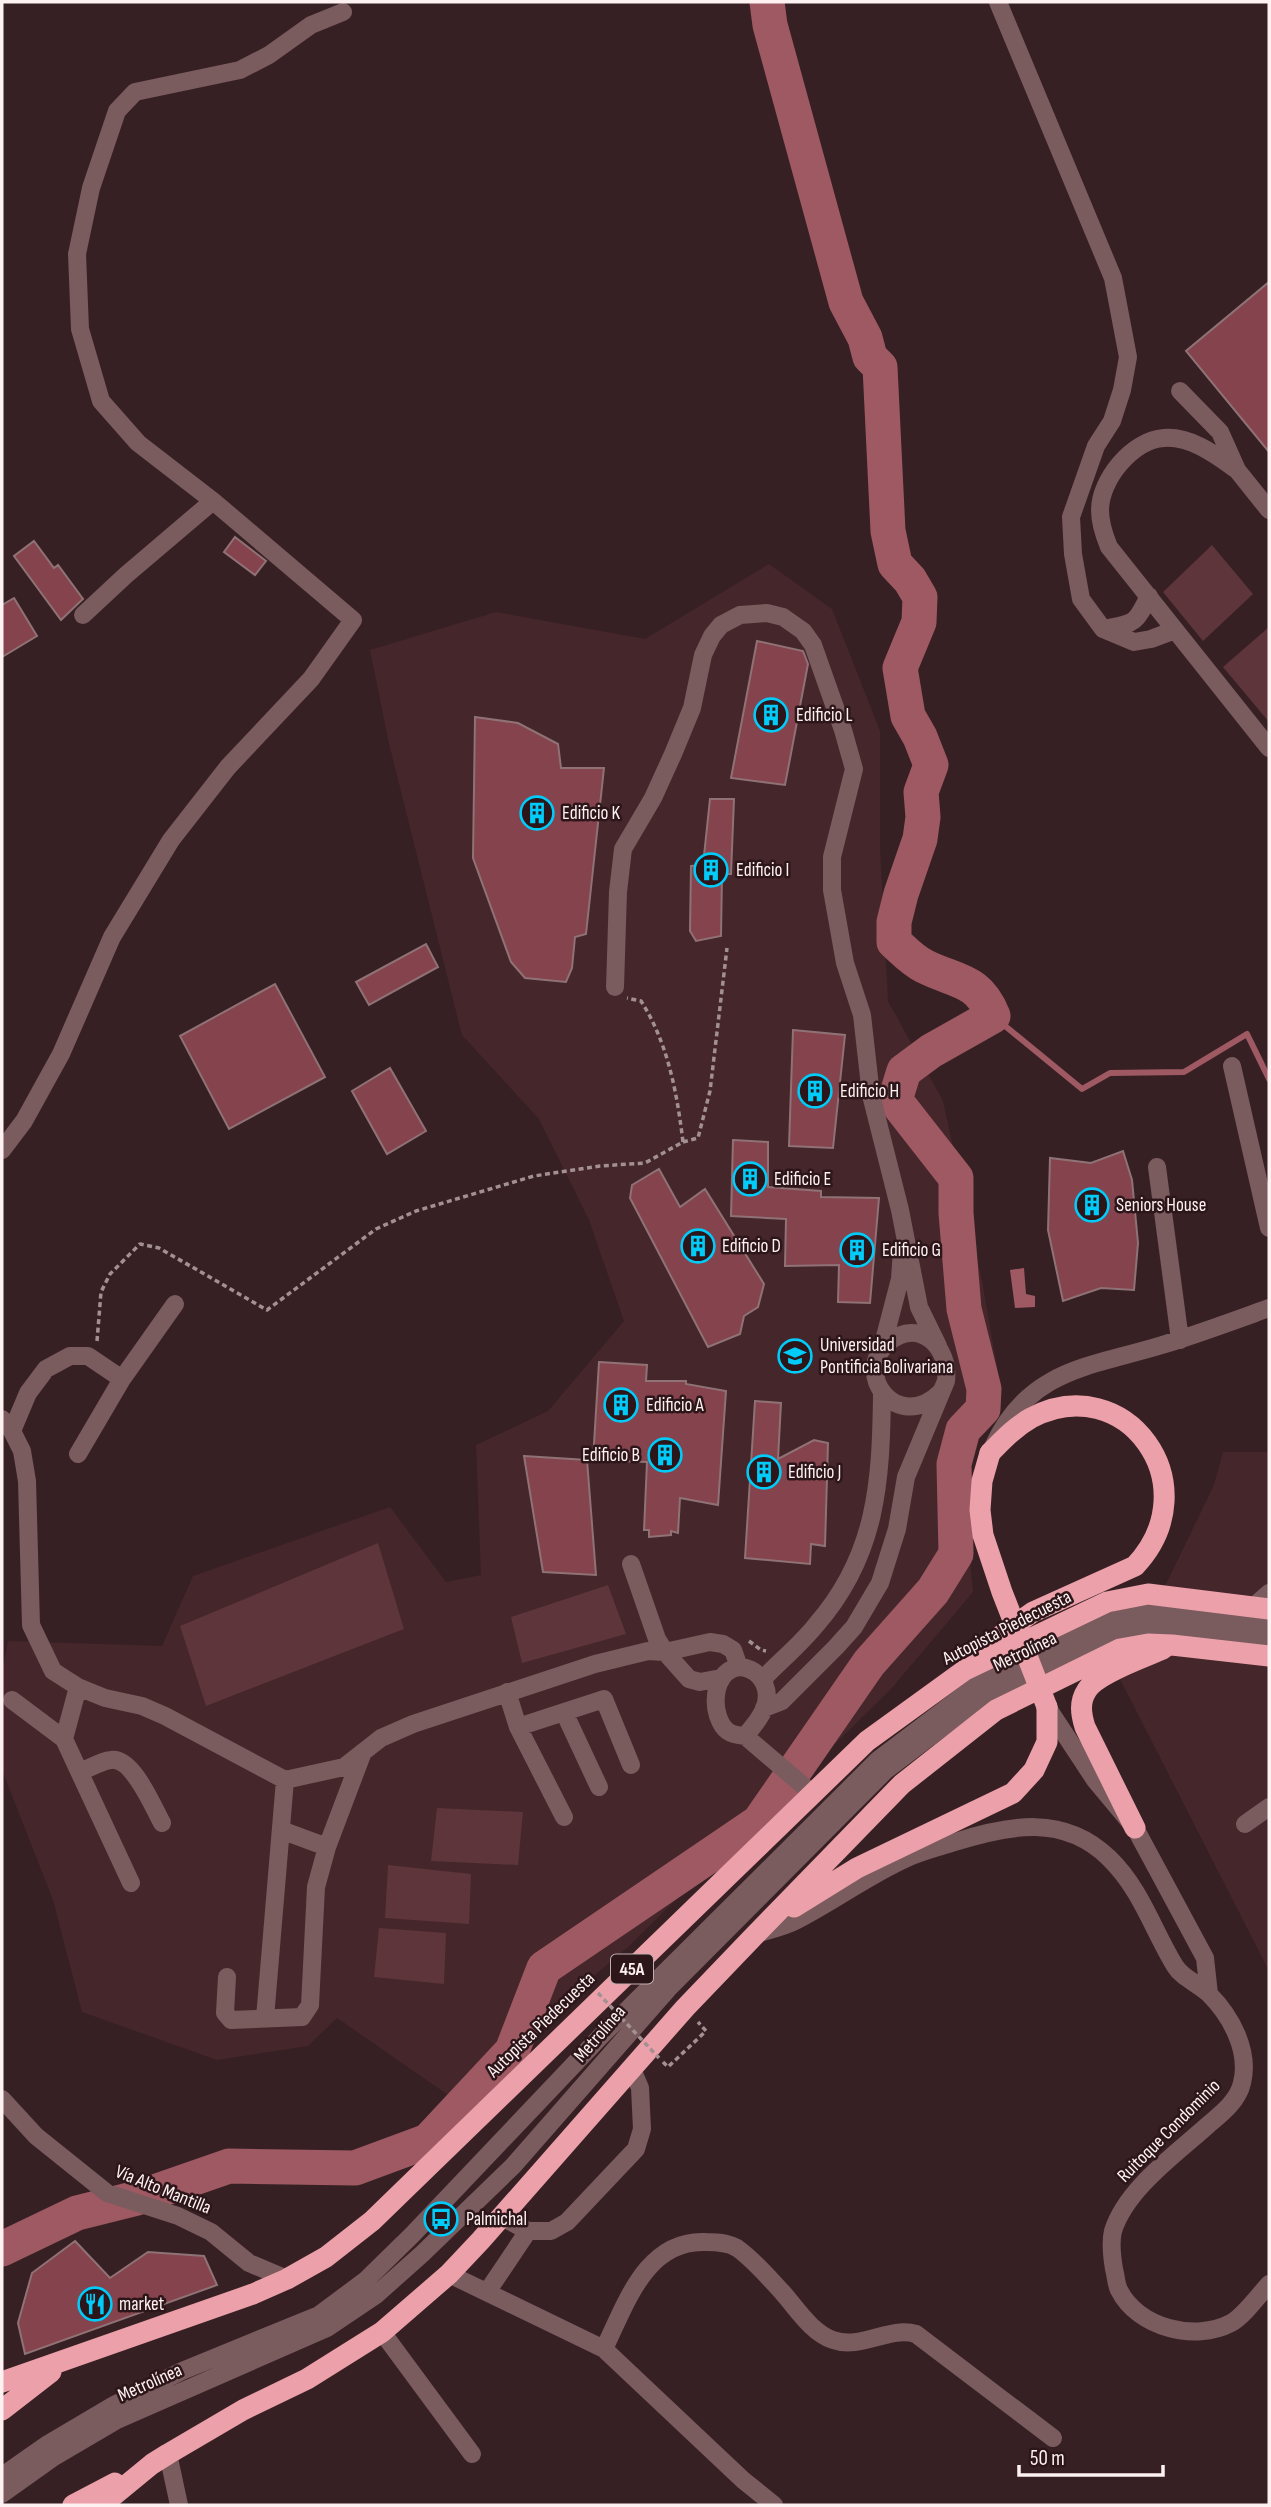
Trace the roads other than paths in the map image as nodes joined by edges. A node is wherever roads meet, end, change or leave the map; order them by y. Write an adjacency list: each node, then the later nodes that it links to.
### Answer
1 (999, 2): 9 (street)
2 (343, 12): 5 (street)
3 (1180, 390): 4 (street)
4 (1237, 470): 6 (street); 7 (street)
5 (213, 501): 8 (street); 14 (street)
6 (1269, 510)
7 (1149, 596): 9 (street); 10 (street)
8 (83, 615)
9 (1103, 629): 10 (street)
10 (1175, 630): 11 (street)
11 (1269, 748)
12 (615, 982): 16 (street)
13 (1232, 1066): 17 (street)
14 (2, 1150)
15 (1157, 1167): 20 (street)
16 (902, 1222): 21 (street); 22 (street)
17 (1269, 1228)
18 (175, 1304): 23 (street)
19 (1269, 1308): 20 (street)
20 (1180, 1340): 27 (street)
21 (938, 1346): 22 (street); 24 (street)
22 (882, 1348): 25 (street)
23 (122, 1379): 26 (street); 28 (street)
24 (941, 1392): 25 (street); 45 (street)
25 (882, 1393): 40 (street)
26 (7, 1425): 41 (street)
27 (990, 1453): 38 (highway); 44 (highway, bridge)
28 (78, 1454)
29 (631, 1564): 35 (street)
30 (1269, 1593): 31 (street)
31 (1260, 1609): 38 (highway, Autopista Piedecuesta / 45A)
32 (1269, 1626): 86 (street, Metrolínea)
33 (1269, 1639): 87 (street, Metrolínea)
34 (1172, 1644): 36 (highway); 60 (highway); 64 (highway)
35 (665, 1652): 37 (street); 39 (street); 42 (street)
36 (1269, 1656)
37 (739, 1667): 39 (street); 40 (street)
38 (965, 1670): 55 (highway, Autopista Piedecuesta / 45A)
39 (721, 1678): 48 (street)
40 (763, 1679): 45 (street)
41 (78, 1687): 49 (street); 53 (street)
42 (507, 1692): 47 (street); 50 (street)
43 (12, 1700): 49 (street)
44 (1047, 1707): 60 (street); 64 (highway)
45 (764, 1708): 48 (street)
46 (564, 1712): 47 (street); 51 (street); 54 (street)
47 (518, 1727): 57 (street)
48 (745, 1736): 55 (street)
49 (64, 1739): 52 (street)
50 (363, 1752): 53 (street); 62 (street)
51 (631, 1765)
52 (80, 1772): 58 (street); 63 (street)
53 (285, 1780): 61 (street)
54 (599, 1787)
55 (813, 1794): 74 (highway, Autopista Piedecuesta / 45A)
56 (1269, 1807): 59 (street)
57 (564, 1817)
58 (162, 1823)
59 (1245, 1824)
60 (1135, 1828): 66 (street)
61 (281, 1829): 62 (street); 67 (street)
62 (327, 1847): 67 (street)
63 (131, 1883)
64 (754, 1935): 66 (street, Ruitoque Condominio); 68 (highway)
65 (227, 1977): 67 (street)
66 (1209, 1994): 75 (street, Ruitoque Condominio)
67 (265, 2018)
68 (632, 2069): 70 (highway); 71 (street)
69 (2, 2099): 72 (street, Vía Alto Mantilla)
70 (500, 2216): 71 (street); 73 (highway)
71 (528, 2231): 76 (street)
72 (249, 2263): 74 (street, Vía Alto Mantilla); 77 (street)
73 (449, 2274): 76 (street); 78 (highway)
74 (286, 2279): 77 (highway, Autopista Piedecuesta / 45A)
75 (1269, 2284)
76 (487, 2291): 79 (street)
77 (253, 2294): 80 (highway, Autopista Piedecuesta / 45A)
78 (382, 2332): 84 (street); 85 (highway)
79 (604, 2349): 83 (street); 91 (street)
80 (69, 2358): 81 (highway, Autopista Piedecuesta / 45A); 82 (highway)
81 (2, 2382)
82 (2, 2410)
83 (1053, 2438)
84 (472, 2454)
85 (160, 2459): 88 (highway); 89 (highway); 90 (street)
86 (2, 2476)
87 (2, 2494)
88 (73, 2505)
89 (102, 2505)
90 (178, 2505)
91 (774, 2505)

